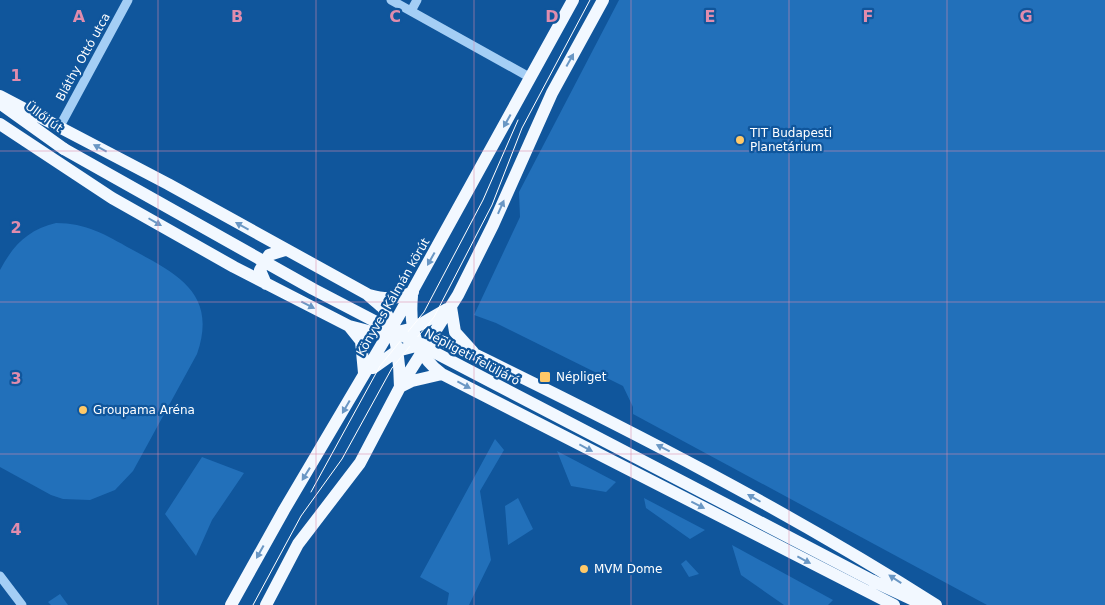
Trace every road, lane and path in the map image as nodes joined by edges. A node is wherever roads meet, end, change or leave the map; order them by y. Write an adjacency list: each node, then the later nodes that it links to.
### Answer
1 (128, 0): 11 (street, Bláthy Ottó utca)
2 (391, 0): 6 (street)
3 (417, 0): 6 (street)
4 (573, 0): 7 (main road, Könyves Kálmán körút)
5 (603, 0): 17 (main road, one-way to 5)
6 (411, 12): 7 (street)
7 (531, 78): 15 (main road, Könyves Kálmán körút, one-way to 15)
8 (0, 96): 11 (main road)
9 (0, 103): 12 (main road, Üllői út)
10 (0, 124): 12 (main road, Üllői út); 14 (main road, one-way to 14)
11 (60, 126): 13 (main road, one-way to 11)
12 (64, 149): 32 (main road, Népligeti felüljáró, bridge)
13 (285, 250): 14 (main road); 16 (main road)
14 (266, 284): 18 (main road, one-way to 18)
15 (413, 292): 16 (main road); 19 (main road); 20 (main road, Könyves Kálmán körút)
16 (367, 294): 18 (main road); 20 (main road)
17 (451, 307): 19 (main road); 21 (main road); 23 (main road)
18 (349, 326): 20 (main road); 26 (main road)
19 (414, 328): 20 (main road); 21 (main road)
20 (391, 332): 22 (main road); 26 (main road, Könyves Kálmán körút)
21 (422, 347): 22 (main road); 23 (main road); 25 (main road); 28 (main road)
22 (397, 351): 26 (main road); 28 (main road)
23 (474, 354): 24 (main road)
24 (502, 368): 27 (main road); 29 (main road)
25 (442, 374): 28 (main road); 29 (main road, one-way to 29)
26 (364, 376): 34 (main road, Könyves Kálmán körút, one-way to 34)
27 (535, 383): 30 (main road); 39 (main road, one-way to 27)
28 (400, 388): 35 (main road)
29 (486, 397): 30 (main road)
30 (516, 411): 36 (main road, one-way to 36)
31 (0, 576): 33 (street)
32 (873, 581): 37 (main road); 38 (main road)
33 (22, 605)
34 (231, 605)
35 (266, 605)
36 (894, 605)
37 (908, 605)
38 (924, 605)
39 (936, 605)

